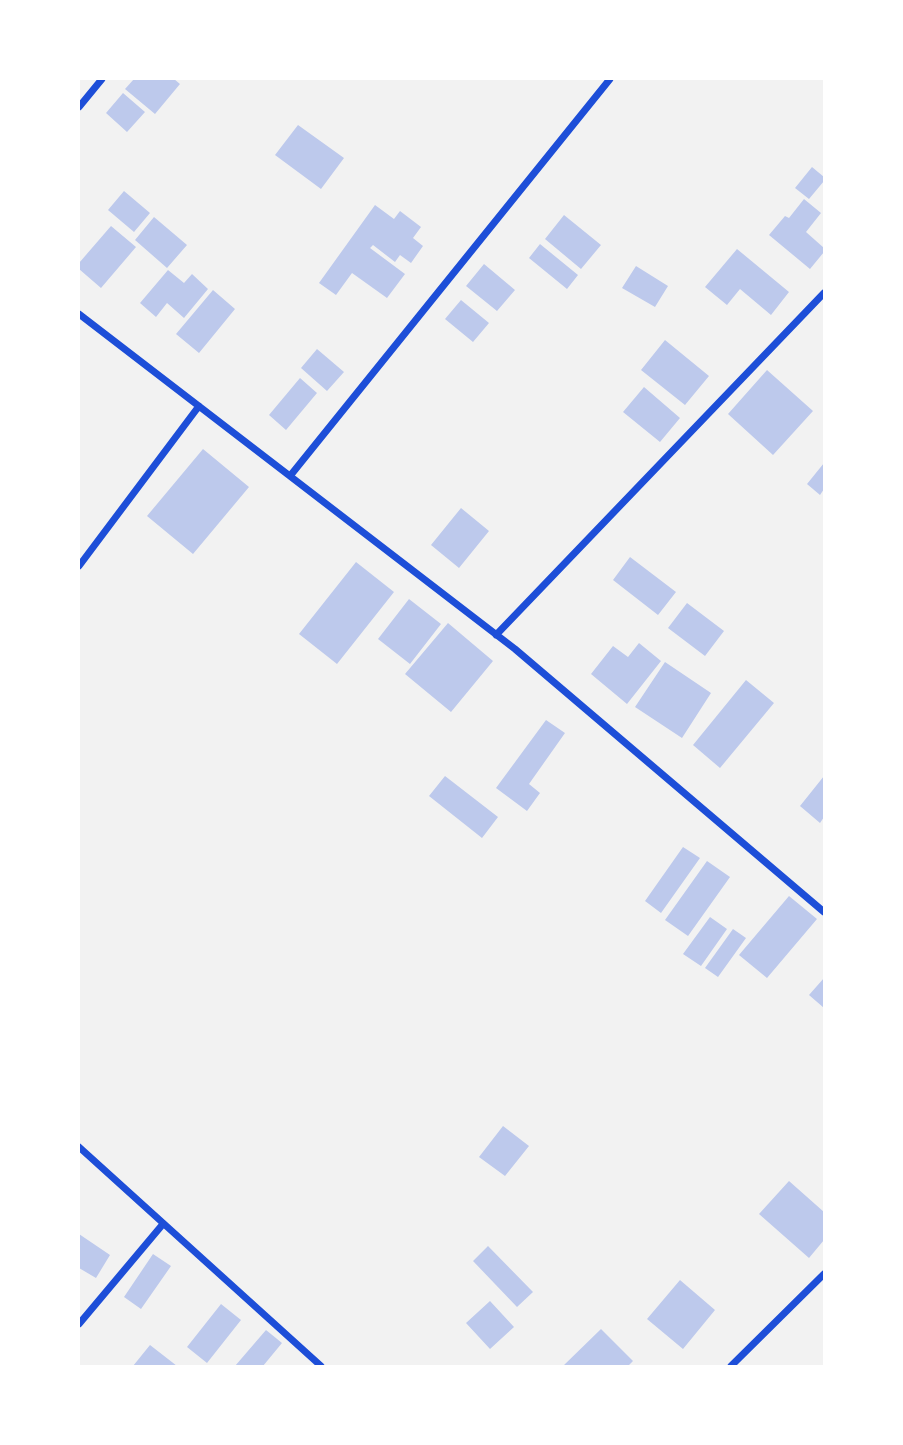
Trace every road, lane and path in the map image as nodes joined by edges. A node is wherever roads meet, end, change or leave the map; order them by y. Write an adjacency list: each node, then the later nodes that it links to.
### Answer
1 (102, 79): 3 (street)
2 (610, 79): 7 (street)
3 (79, 107)
4 (824, 293): 9 (street)
5 (79, 314): 6 (street)
6 (199, 406): 7 (street); 8 (street)
7 (290, 476): 9 (street)
8 (79, 566)
9 (496, 635): 10 (street)
10 (824, 912)
11 (79, 1147): 12 (street)
12 (163, 1224): 14 (street); 15 (street)
13 (824, 1274): 16 (street)
14 (79, 1324)
15 (321, 1366)
16 (731, 1366)

